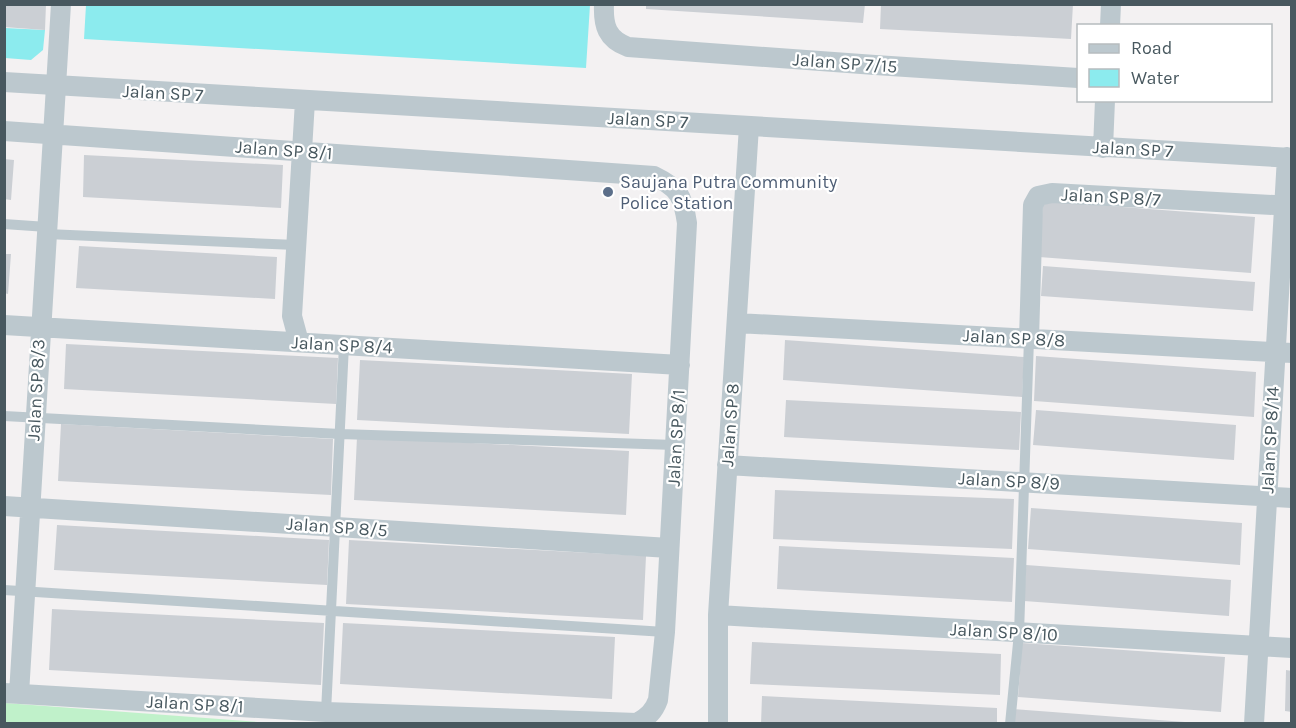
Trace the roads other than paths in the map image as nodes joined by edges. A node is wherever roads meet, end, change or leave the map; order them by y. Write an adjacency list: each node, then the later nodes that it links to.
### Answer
1 (61, 4): 7 (street, Jalan SP 8/3)
2 (604, 4): 5 (street, Jalan SP 7/15)
3 (1111, 4): 4 (street)
4 (1110, 24)
5 (1077, 78)
6 (4, 82): 7 (street, Jalan SP 7)
7 (57, 86): 8 (street, Jalan SP 7); 12 (street, Jalan SP 8/3)
8 (305, 101): 10 (street, Jalan SP 7); 14 (street)
9 (1105, 102): 13 (street)
10 (749, 126): 13 (street, Jalan SP 7); 20 (street, Jalan SP 8)
11 (4, 130): 12 (street, Jalan SP 8/1)
12 (54, 133): 14 (street, Jalan SP 8/1); 18 (street, Jalan SP 8/3)
13 (1102, 148): 15 (street, Jalan SP 7)
14 (302, 151): 19 (street); 27 (street, Jalan SP 8/1)
15 (1289, 158): 16 (street, Jalan SP 8/14)
16 (1288, 206): 23 (street, Jalan SP 8/7); 26 (street, Jalan SP 8/14)
17 (4, 224): 18 (lane)
18 (47, 230): 19 (lane); 22 (street, Jalan SP 8/3)
19 (296, 245): 24 (street)
20 (736, 323): 23 (street, Jalan SP 8/8); 32 (street, Jalan SP 8)
21 (4, 325): 22 (street, Jalan SP 8/4)
22 (40, 327): 24 (street, Jalan SP 8/4); 29 (street, Jalan SP 8/3)
23 (1029, 339): 26 (street, Jalan SP 8/8); 33 (lane)
24 (299, 342): 25 (street, Jalan SP 8/4)
25 (344, 345): 27 (street, Jalan SP 8/4); 30 (lane)
26 (1283, 353): 34 (street, Jalan SP 8/14)
27 (680, 365): 31 (street, Jalan SP 8/1)
28 (4, 416): 29 (lane)
29 (35, 418): 30 (lane); 37 (street, Jalan SP 8/3)
30 (339, 434): 31 (lane); 38 (lane)
31 (675, 445): 39 (street, Jalan SP 8/1)
32 (727, 465): 33 (street, Jalan SP 8/9); 43 (street, Jalan SP 8)
33 (1025, 482): 34 (street, Jalan SP 8/9); 45 (lane)
34 (1267, 496): 35 (street, Jalan SP 8/9); 46 (street, Jalan SP 8/14)
35 (1292, 498)
36 (4, 506): 37 (street, Jalan SP 8/5)
37 (30, 507): 38 (street, Jalan SP 8/5); 41 (street, Jalan SP 8/3)
38 (335, 527): 39 (street, Jalan SP 8/5); 42 (lane)
39 (669, 548): 44 (street, Jalan SP 8/1)
40 (4, 590): 41 (lane)
41 (25, 591): 42 (lane); 48 (street, Jalan SP 8/3)
42 (331, 610): 44 (lane); 49 (lane)
43 (717, 615): 45 (street, Jalan SP 8/10); 50 (street, Jalan SP 8)
44 (665, 632): 49 (street, Jalan SP 8/1)
45 (1019, 633): 46 (street, Jalan SP 8/10); 51 (lane)
46 (1258, 646): 47 (street, Jalan SP 8/10); 52 (street, Jalan SP 8/14)
47 (1292, 648)
48 (12, 694): 49 (street, Jalan SP 8/1)
49 (326, 712)
50 (718, 723)
51 (1011, 723)
52 (1254, 723)

